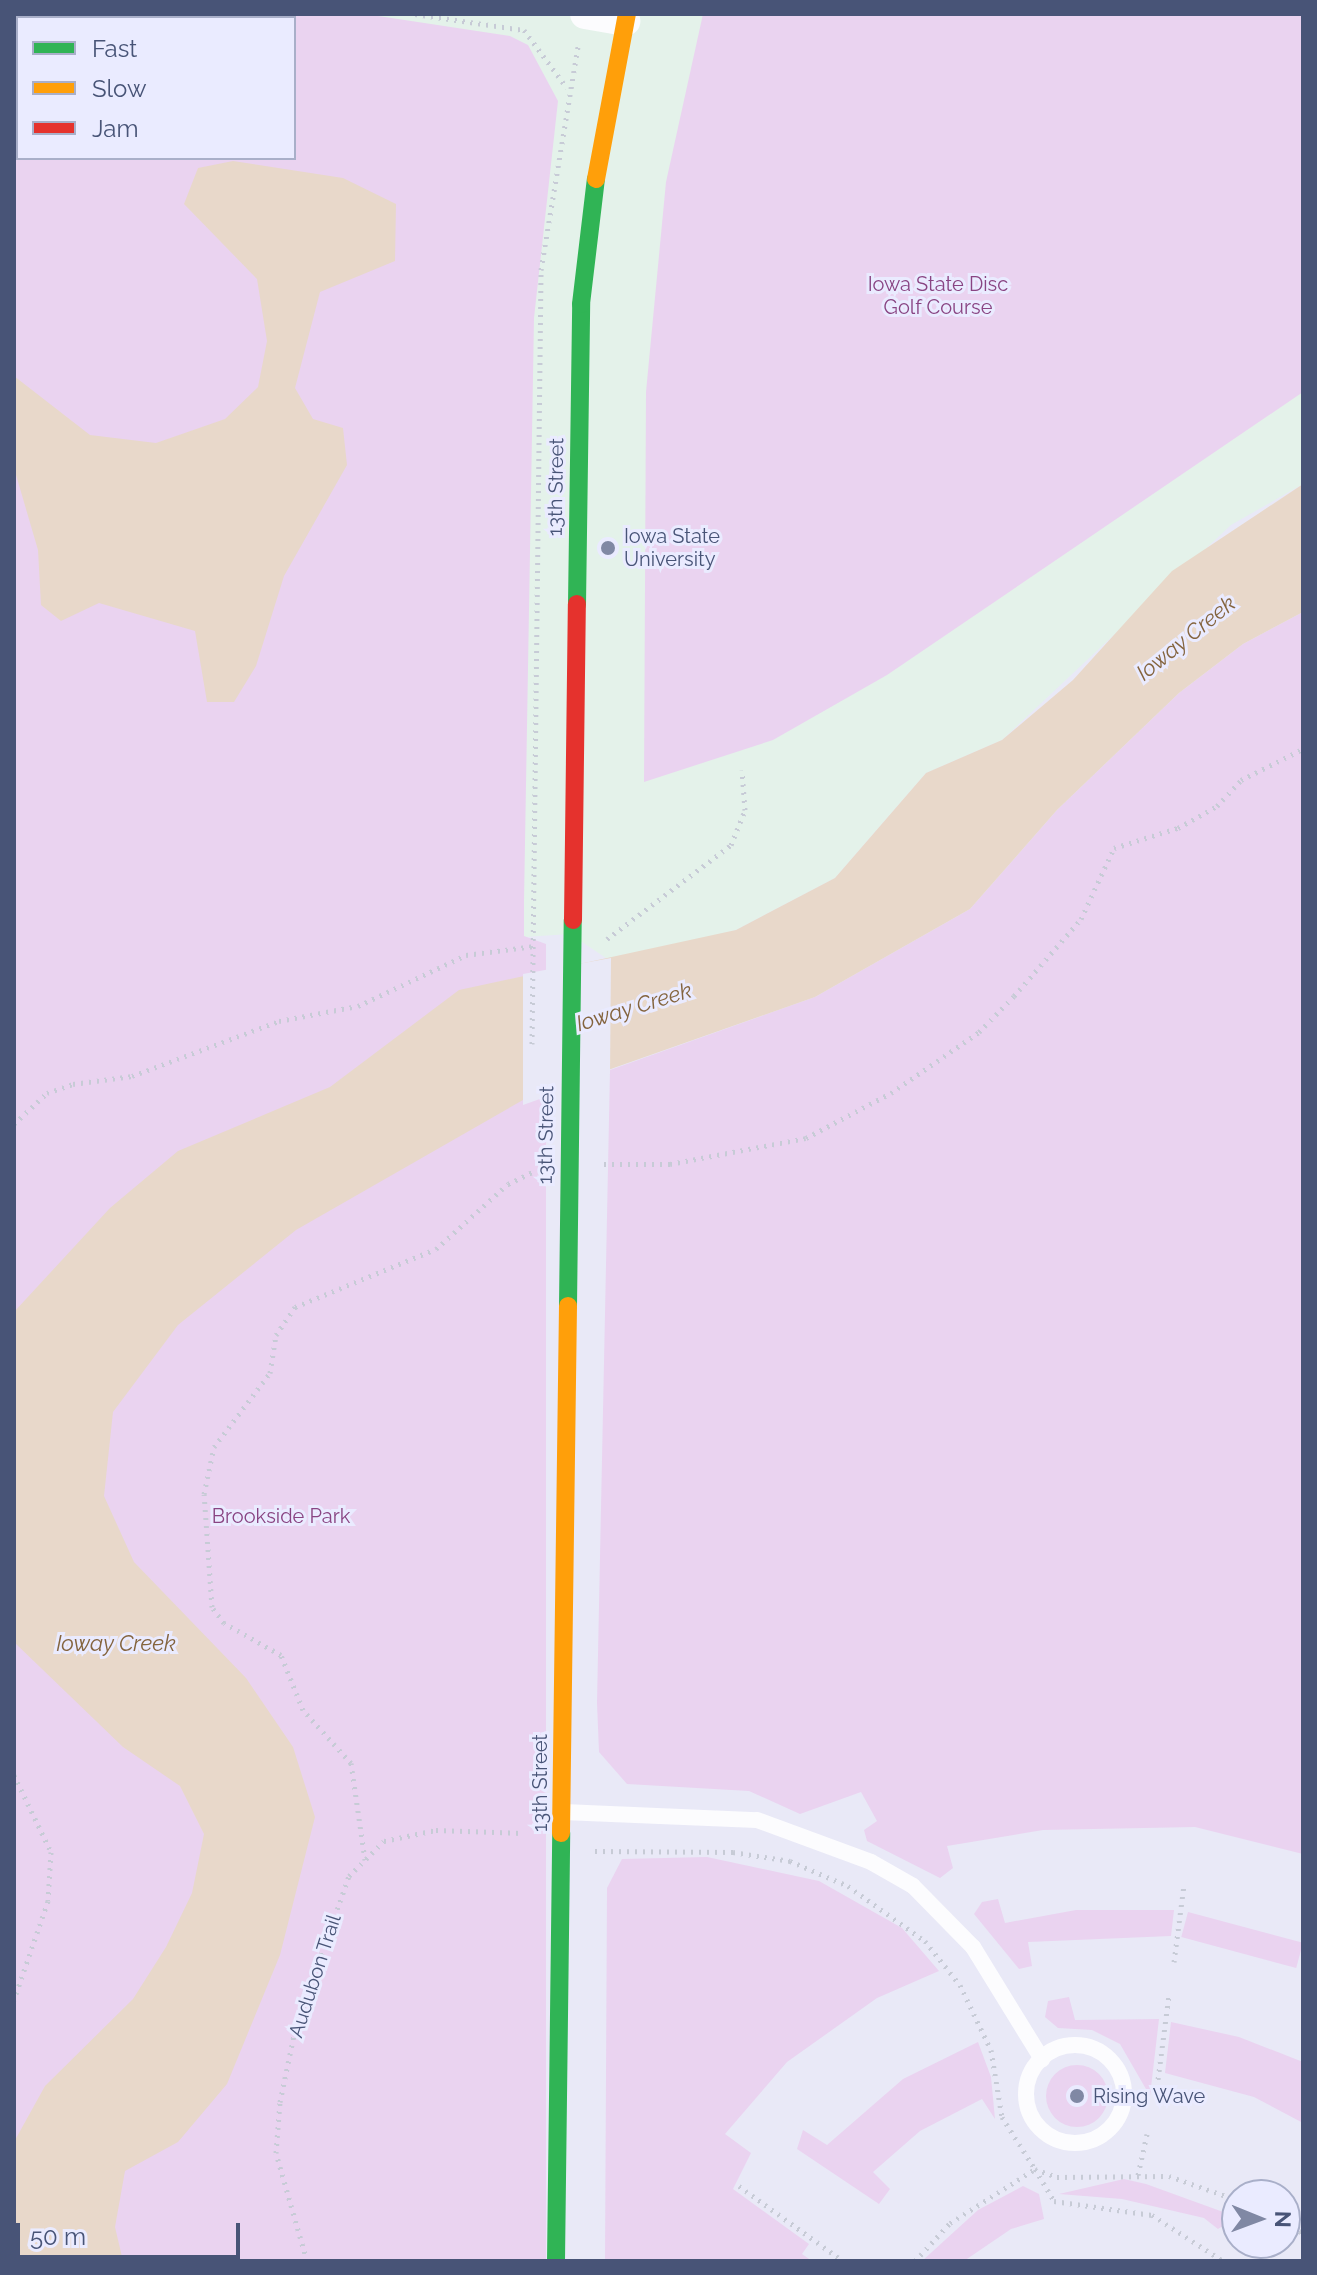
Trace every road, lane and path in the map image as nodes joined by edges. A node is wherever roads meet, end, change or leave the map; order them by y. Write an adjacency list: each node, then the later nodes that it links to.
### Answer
1 (415, 14): 4 (path)
2 (585, 14): 3 (street)
3 (626, 18): 13 (main road, 13th Street)
4 (575, 59)
5 (1303, 749): 10 (path)
6 (742, 770): 7 (path)
7 (600, 940)
8 (540, 946): 9 (path)
9 (14, 1124)
10 (592, 1164)
11 (551, 1167): 16 (path)
12 (14, 1775): 20 (path)
13 (561, 1812): 21 (lane); 29 (main road, 13th Street)
14 (522, 1833): 16 (path, Audubon Trail)
15 (604, 1851): 24 (path)
16 (365, 1860): 28 (path, Audubon Trail)
17 (1184, 1885): 18 (path)
18 (1174, 1962)
19 (1169, 1995): 22 (path)
20 (14, 2000)
21 (1042, 2059): 21 (lane)
22 (1156, 2095)
23 (1147, 2134): 25 (path)
24 (1035, 2169): 25 (path); 31 (path); 32 (path)
25 (1138, 2175): 27 (path)
26 (739, 2186): 30 (path)
27 (1221, 2193)
28 (307, 2261)
29 (556, 2261)
30 (843, 2261)
31 (915, 2261)
32 (1223, 2261)

